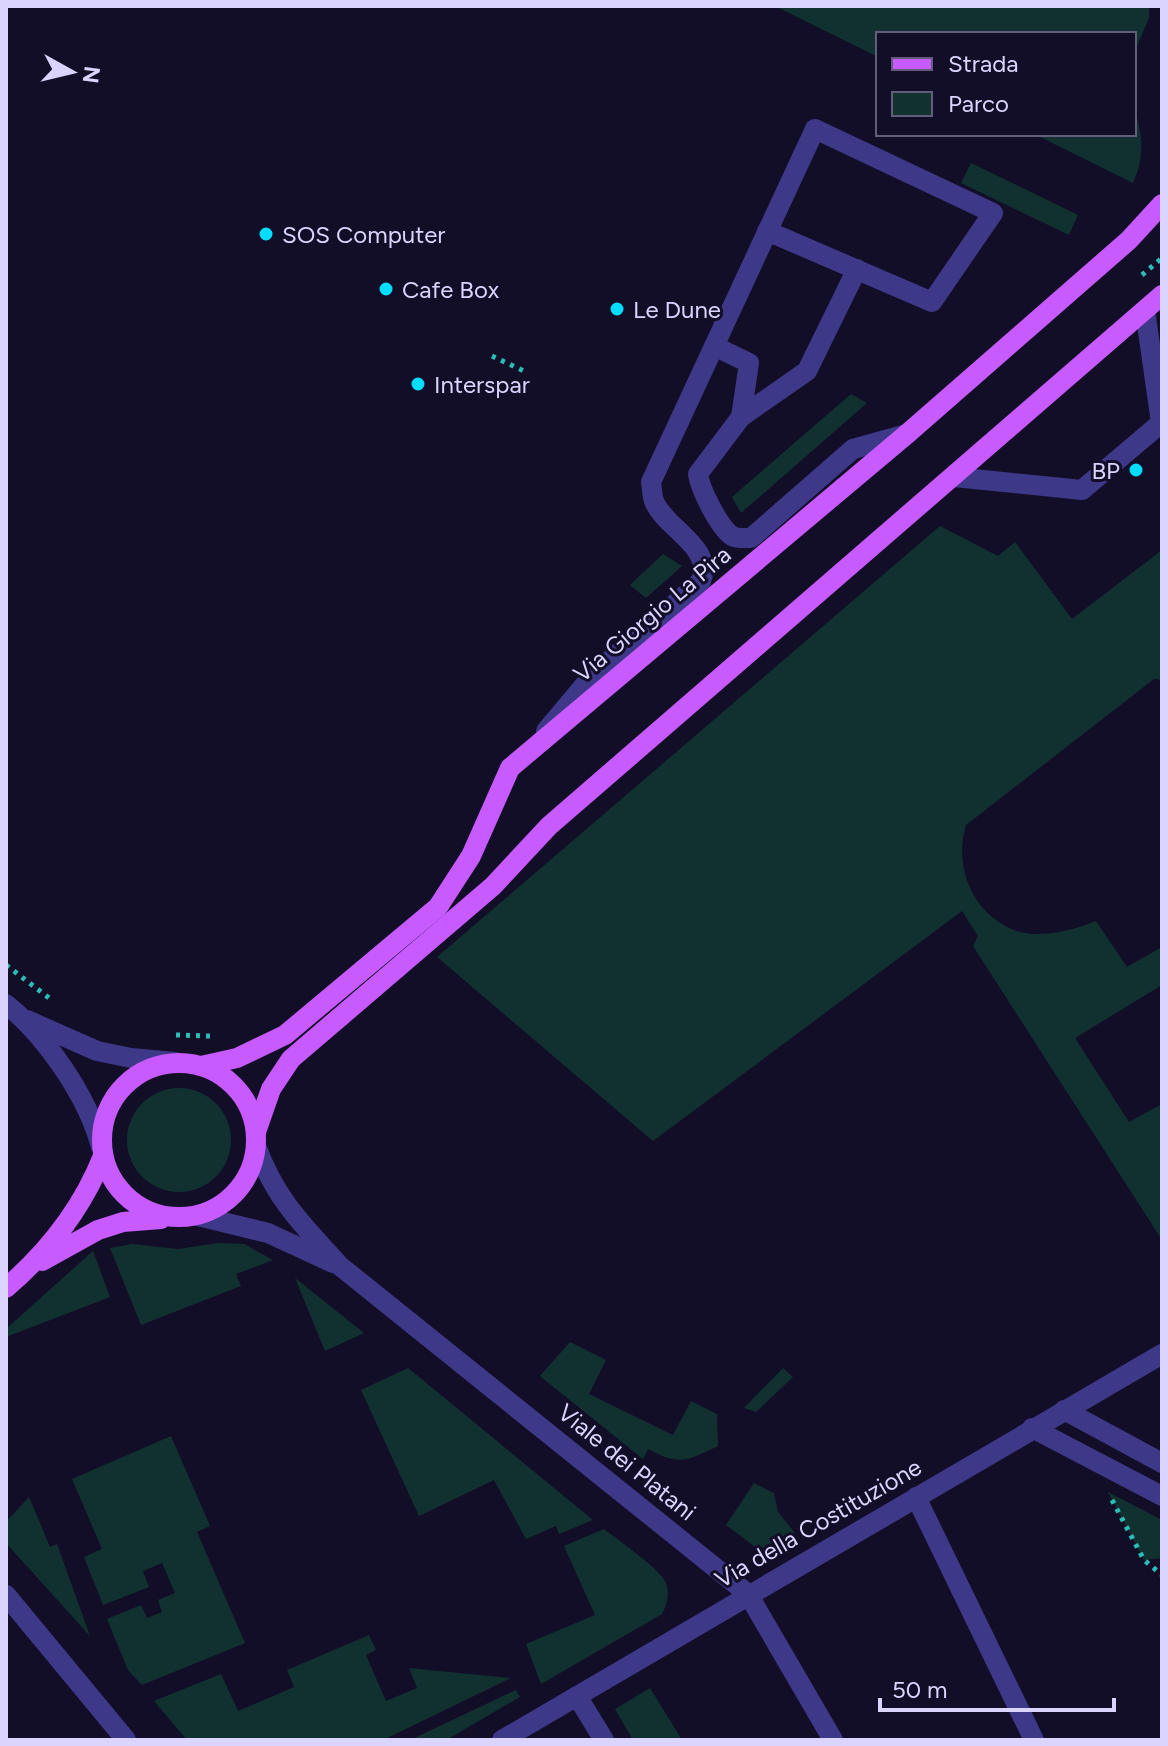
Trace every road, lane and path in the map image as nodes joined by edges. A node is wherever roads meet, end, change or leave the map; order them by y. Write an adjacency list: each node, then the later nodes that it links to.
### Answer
1 (1162, 204): 10 (main road, Via Giorgio La Pira)
2 (767, 231): 3 (street); 3 (street); 6 (street)
3 (857, 269): 9 (street)
4 (1162, 295): 5 (main road)
5 (1145, 310): 11 (main road); 11 (street)
6 (714, 346): 9 (street); 12 (street)
7 (492, 356): 8 (path)
8 (524, 371)
9 (741, 417): 10 (street)
10 (907, 434): 12 (main road, Via Giorgio La Pira)
11 (954, 477): 17 (main road)
12 (531, 749): 16 (main road, Via Giorgio La Pira)
13 (6, 1004): 14 (street)
14 (23, 1018): 15 (street); 18 (street)
15 (175, 1062): 16 (main road); 18 (main road)
16 (201, 1066): 17 (main road)
17 (256, 1139): 19 (main road); 22 (street)
18 (102, 1151): 20 (main road); 21 (main road)
19 (198, 1216): 20 (main road); 22 (street)
20 (173, 1218): 21 (main road)
21 (31, 1266): 23 (main road)
22 (340, 1266): 32 (street, Viale dei Platani)
23 (6, 1288)
24 (1162, 1354): 25 (street, Via della Costituzione)
25 (1064, 1410): 26 (street, Via della Costituzione); 27 (street)
26 (1032, 1428): 28 (street); 30 (street, Via della Costituzione)
27 (1162, 1463)
28 (1111, 1469): 29 (street); 31 (path)
29 (1162, 1496)
30 (916, 1497): 32 (street, Via della Costituzione); 39 (street)
31 (1162, 1575)
32 (748, 1594): 34 (street, Via della Costituzione); 38 (street, Viale dei Platani)
33 (6, 1595): 35 (street)
34 (577, 1696): 36 (street, Via della Costituzione); 37 (street)
35 (126, 1740)
36 (502, 1740)
37 (604, 1740)
38 (833, 1740)
39 (1034, 1740)

